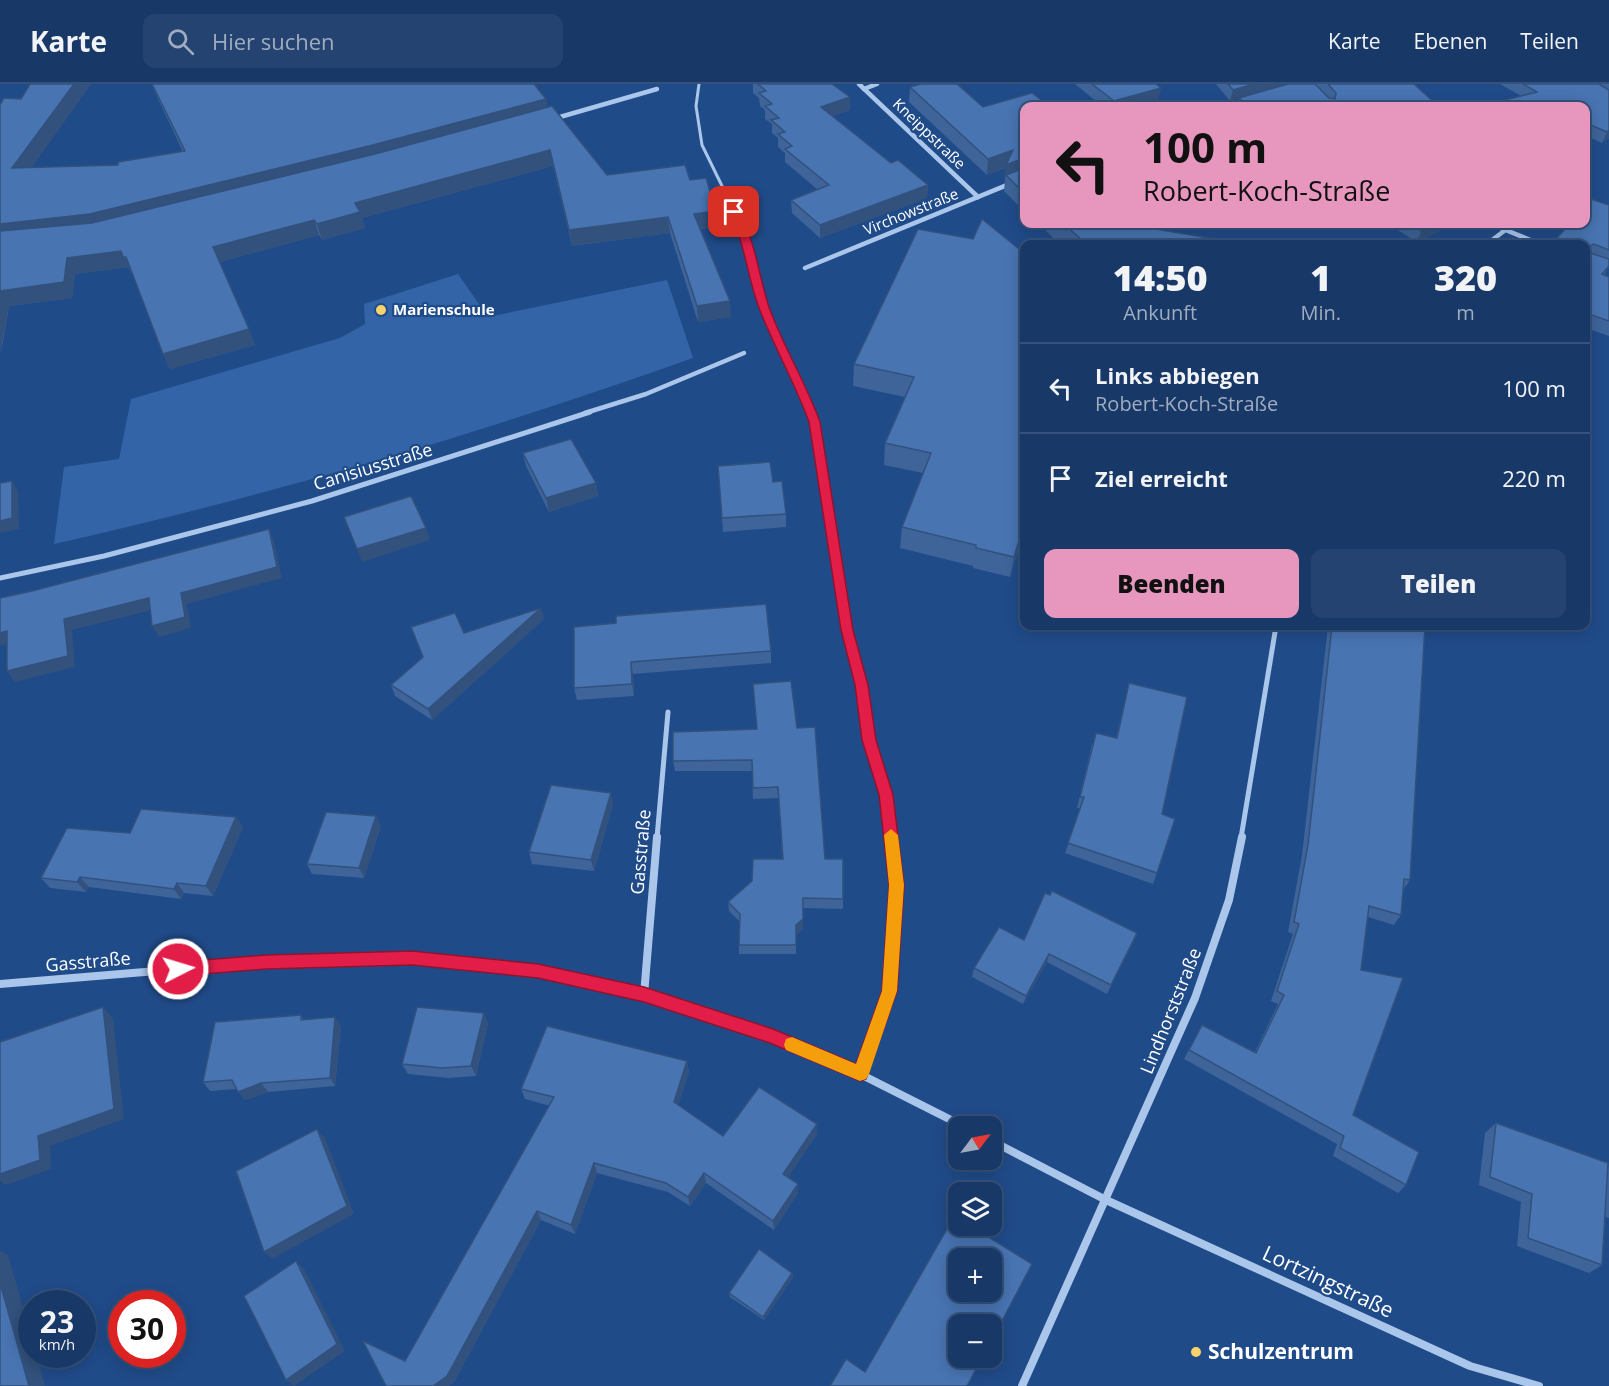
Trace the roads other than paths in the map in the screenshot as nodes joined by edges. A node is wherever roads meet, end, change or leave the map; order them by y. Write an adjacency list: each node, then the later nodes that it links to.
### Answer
1 (699, 84): 22 (lane)
2 (859, 84): 4 (street, Kneippstraße)
3 (877, 84): 4 (street, Kneippstraße)
4 (864, 88): 10 (street, Kneippstraße)
5 (657, 89): 8 (street)
6 (1251, 100): 7 (street)
7 (1243, 102)
8 (544, 121)
9 (1020, 180): 10 (street, Virchowstraße)
10 (978, 197): 15 (street, Virchowstraße)
11 (1498, 228): 12 (street)
12 (1504, 231): 13 (street); 14 (street)
13 (1492, 240)
14 (1529, 240)
15 (806, 268)
16 (744, 353): 17 (street, Canisiusstraße)
17 (0, 578)
18 (1275, 630): 25 (street, Lindhorststraße)
19 (668, 712): 21 (street, Gasstraße)
20 (0, 984): 21 (street, Gasstraße)
21 (644, 994): 22 (street, Gasstraße)
22 (860, 1074): 23 (street, Gasstraße)
23 (948, 1118)
24 (1002, 1146): 25 (street)
25 (1106, 1200): 26 (street, Lindhorststraße); 27 (street, Lortzingstraße)
26 (1022, 1386)
27 (1539, 1386)

